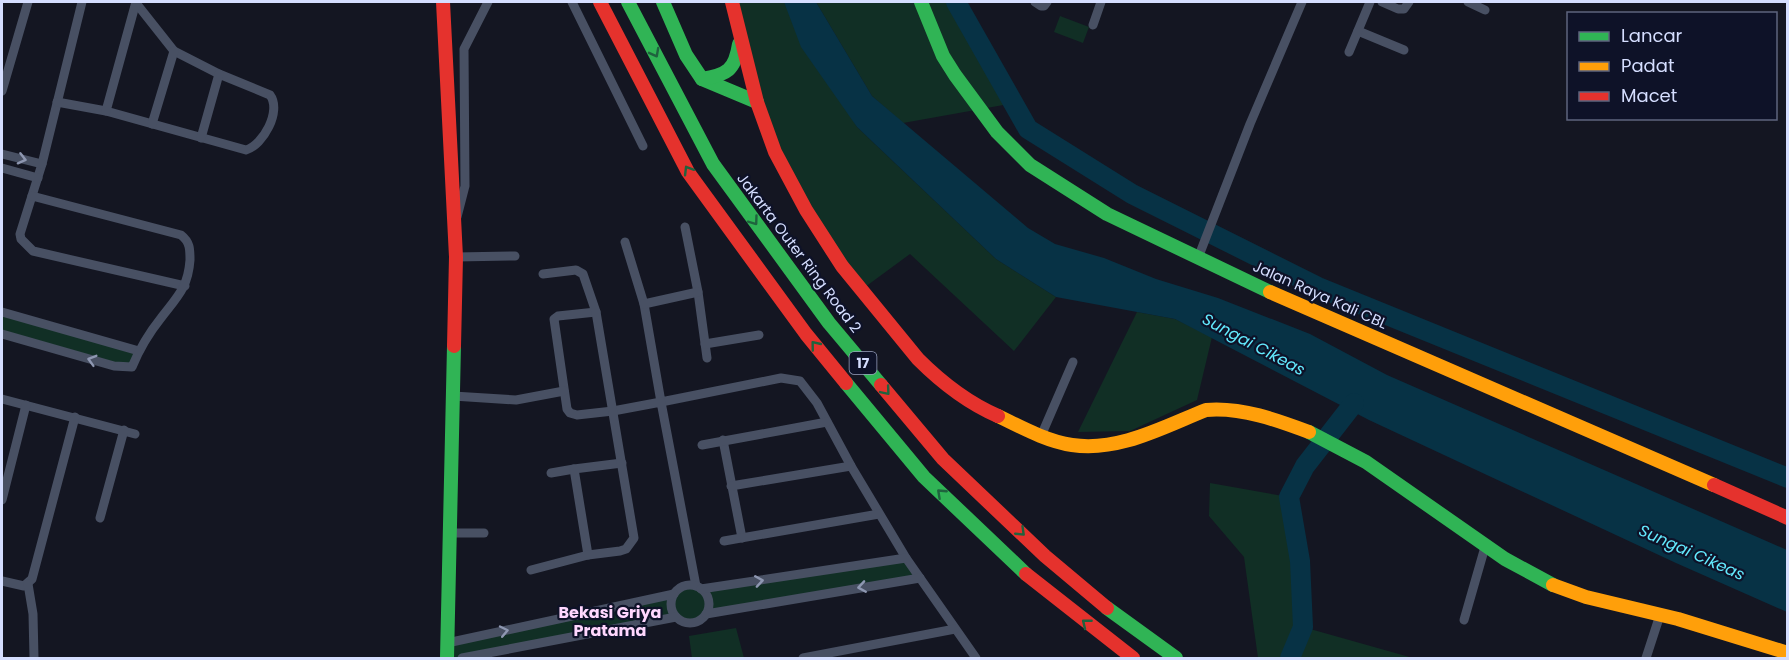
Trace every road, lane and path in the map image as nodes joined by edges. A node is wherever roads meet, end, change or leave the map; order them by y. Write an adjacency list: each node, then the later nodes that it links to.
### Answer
1 (28, 2): 29 (street)
2 (82, 2): 30 (street)
3 (136, 2): 25 (street); 32 (street)
4 (443, 2): 41 (main road)
5 (488, 2): 41 (street)
6 (573, 2): 35 (street)
7 (600, 2): 106 (main road, 17, one-way to 7)
8 (628, 2): 107 (main road, Jakarta Outer Ring Road 2 / 17, one-way to 107)
9 (663, 2): 28 (main road)
10 (732, 2): 23 (main road)
11 (921, 2): 46 (main road, Jalan Raya Kali CBL)
12 (1035, 2): 13 (street)
13 (1047, 2)
14 (1101, 2): 21 (street)
15 (1302, 2): 46 (street)
16 (1370, 2): 22 (street)
17 (1383, 2): 18 (street)
18 (1409, 2)
19 (1468, 2): 20 (street)
20 (1485, 10)
21 (1093, 25)
22 (1358, 31): 24 (street); 26 (street)
23 (740, 36): 28 (main road); 31 (main road)
24 (1404, 50)
25 (174, 51): 27 (street); 33 (street)
26 (1349, 52)
27 (219, 74): 34 (street); 34 (street)
28 (702, 79): 31 (main road)
29 (2, 91)
30 (57, 102): 32 (street); 37 (street)
31 (757, 102): 69 (main road)
32 (106, 111): 33 (street)
33 (152, 124): 34 (street)
34 (201, 138)
35 (643, 146)
36 (2, 153): 37 (street, one-way to 37)
37 (42, 164): 39 (street)
38 (2, 168): 39 (street)
39 (38, 178): 40 (street)
40 (32, 196): 48 (street); 48 (street)
41 (454, 225): 45 (main road)
42 (685, 227): 49 (street)
43 (625, 242): 50 (street)
44 (514, 256): 45 (street)
45 (456, 257): 60 (main road)
46 (1198, 258): 79 (main road, Jalan Raya Kali CBL)
47 (543, 274): 52 (street)
48 (185, 286): 56 (street)
49 (698, 292): 50 (street); 55 (street)
50 (644, 304): 62 (street)
51 (2, 312): 56 (street)
52 (596, 312): 59 (street); 64 (street)
53 (2, 334): 56 (street, one-way to 53)
54 (759, 335): 55 (street)
55 (705, 344): 57 (street)
56 (139, 351)
57 (707, 358)
58 (1073, 362): 69 (street)
59 (564, 392): 60 (street); 64 (street)
60 (453, 396): 81 (main road)
61 (2, 399): 63 (street)
62 (661, 402): 64 (street); 66 (street); 92 (street)
63 (26, 405): 65 (street); 77 (street)
64 (614, 411): 72 (street)
65 (75, 417): 67 (street); 91 (street)
66 (827, 423): 70 (street); 73 (street)
67 (124, 430): 68 (street); 80 (street)
68 (135, 434)
69 (1041, 436): 85 (main road)
70 (723, 440): 71 (street); 76 (street)
71 (702, 444)
72 (622, 463): 74 (street); 86 (street)
73 (851, 466): 76 (street); 78 (street)
74 (574, 469): 75 (street); 86 (street)
75 (551, 473)
76 (731, 486): 83 (street)
77 (2, 500)
78 (879, 514): 83 (street); 87 (street)
79 (1788, 518)
80 (100, 519)
81 (450, 533): 82 (street); 99 (main road)
82 (484, 533)
83 (742, 538): 84 (street)
84 (724, 540)
85 (1485, 547): 95 (main road); 97 (street)
86 (588, 555): 88 (street)
87 (906, 558): 89 (street); 92 (street, one-way to 87)
88 (531, 570)
89 (920, 578): 94 (street, one-way to 94); 98 (street)
90 (2, 580): 91 (street)
91 (28, 584): 101 (street)
92 (698, 588): 93 (street); 94 (street)
93 (674, 594): 96 (street); 99 (street, one-way to 93)
94 (706, 614): 96 (street)
95 (1660, 615): 100 (main road); 108 (street)
96 (676, 617): 103 (street)
97 (1464, 620)
98 (955, 629): 104 (street); 105 (street)
99 (447, 642): 102 (main road)
100 (1788, 653)
101 (34, 658)
102 (447, 658)
103 (462, 658)
104 (803, 658)
105 (976, 658)
106 (1133, 658)
107 (1176, 658)
108 (1646, 658)

